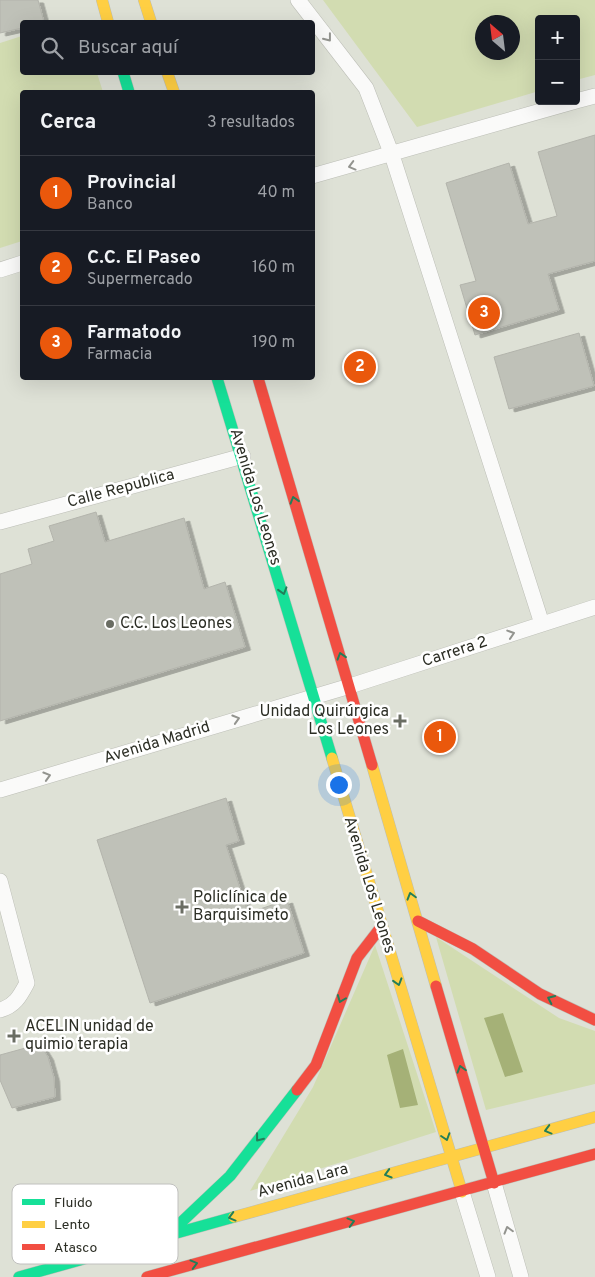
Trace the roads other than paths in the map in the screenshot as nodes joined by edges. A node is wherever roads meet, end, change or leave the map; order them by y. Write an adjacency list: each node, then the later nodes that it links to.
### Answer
1 (102, 0): 4 (street)
2 (144, 0): 5 (street)
3 (298, 0): 6 (street, one-way to 6)
4 (107, 20)
5 (150, 20)
6 (313, 20)
7 (315, 22): 15 (street, one-way to 15)
8 (124, 75): 10 (street)
9 (168, 75): 11 (street)
10 (128, 90)
11 (173, 90)
12 (595, 96): 13 (street)
13 (580, 100)
14 (562, 105): 15 (street)
15 (392, 155): 16 (street, one-way to 16); 24 (street)
16 (315, 175)
17 (20, 264): 18 (street)
18 (0, 270)
19 (218, 380): 21 (street, Avenida Los Leones)
20 (259, 380): 25 (street, one-way to 20)
21 (243, 456): 22 (street, Calle Republica); 26 (street, Avenida Los Leones, one-way to 26)
22 (0, 522)
23 (595, 606): 24 (street, Carrera 2)
24 (542, 624): 25 (street, Carrera 2, one-way to 24)
25 (350, 686): 26 (street, Carrera 2); 29 (street, one-way to 25)
26 (314, 695): 27 (street, Avenida Madrid, one-way to 26); 30 (street, Avenida Los Leones)
27 (0, 790)
28 (0, 881): 31 (street)
29 (418, 921): 32 (street, one-way to 29); 34 (street, one-way to 29)
30 (381, 927): 36 (street, Avenida Los Leones, one-way to 36); 39 (street, one-way to 39)
31 (0, 1010)
32 (595, 1020)
33 (595, 1117): 34 (street, Avenida Lara, one-way to 34)
34 (483, 1147): 36 (street, Avenida Lara); 37 (street)
35 (595, 1154): 37 (street)
36 (452, 1156): 38 (street, Avenida Los Leones); 40 (street, Avenida Lara, one-way to 40)
37 (494, 1183): 38 (street); 45 (street, one-way to 37)
38 (462, 1192): 43 (street, one-way to 38); 44 (street, Avenida Los Leones)
39 (178, 1225)
40 (178, 1232)
41 (64, 1264): 42 (street, Avenida Lara)
42 (19, 1277)
43 (147, 1277)
44 (488, 1277)
45 (521, 1277)

